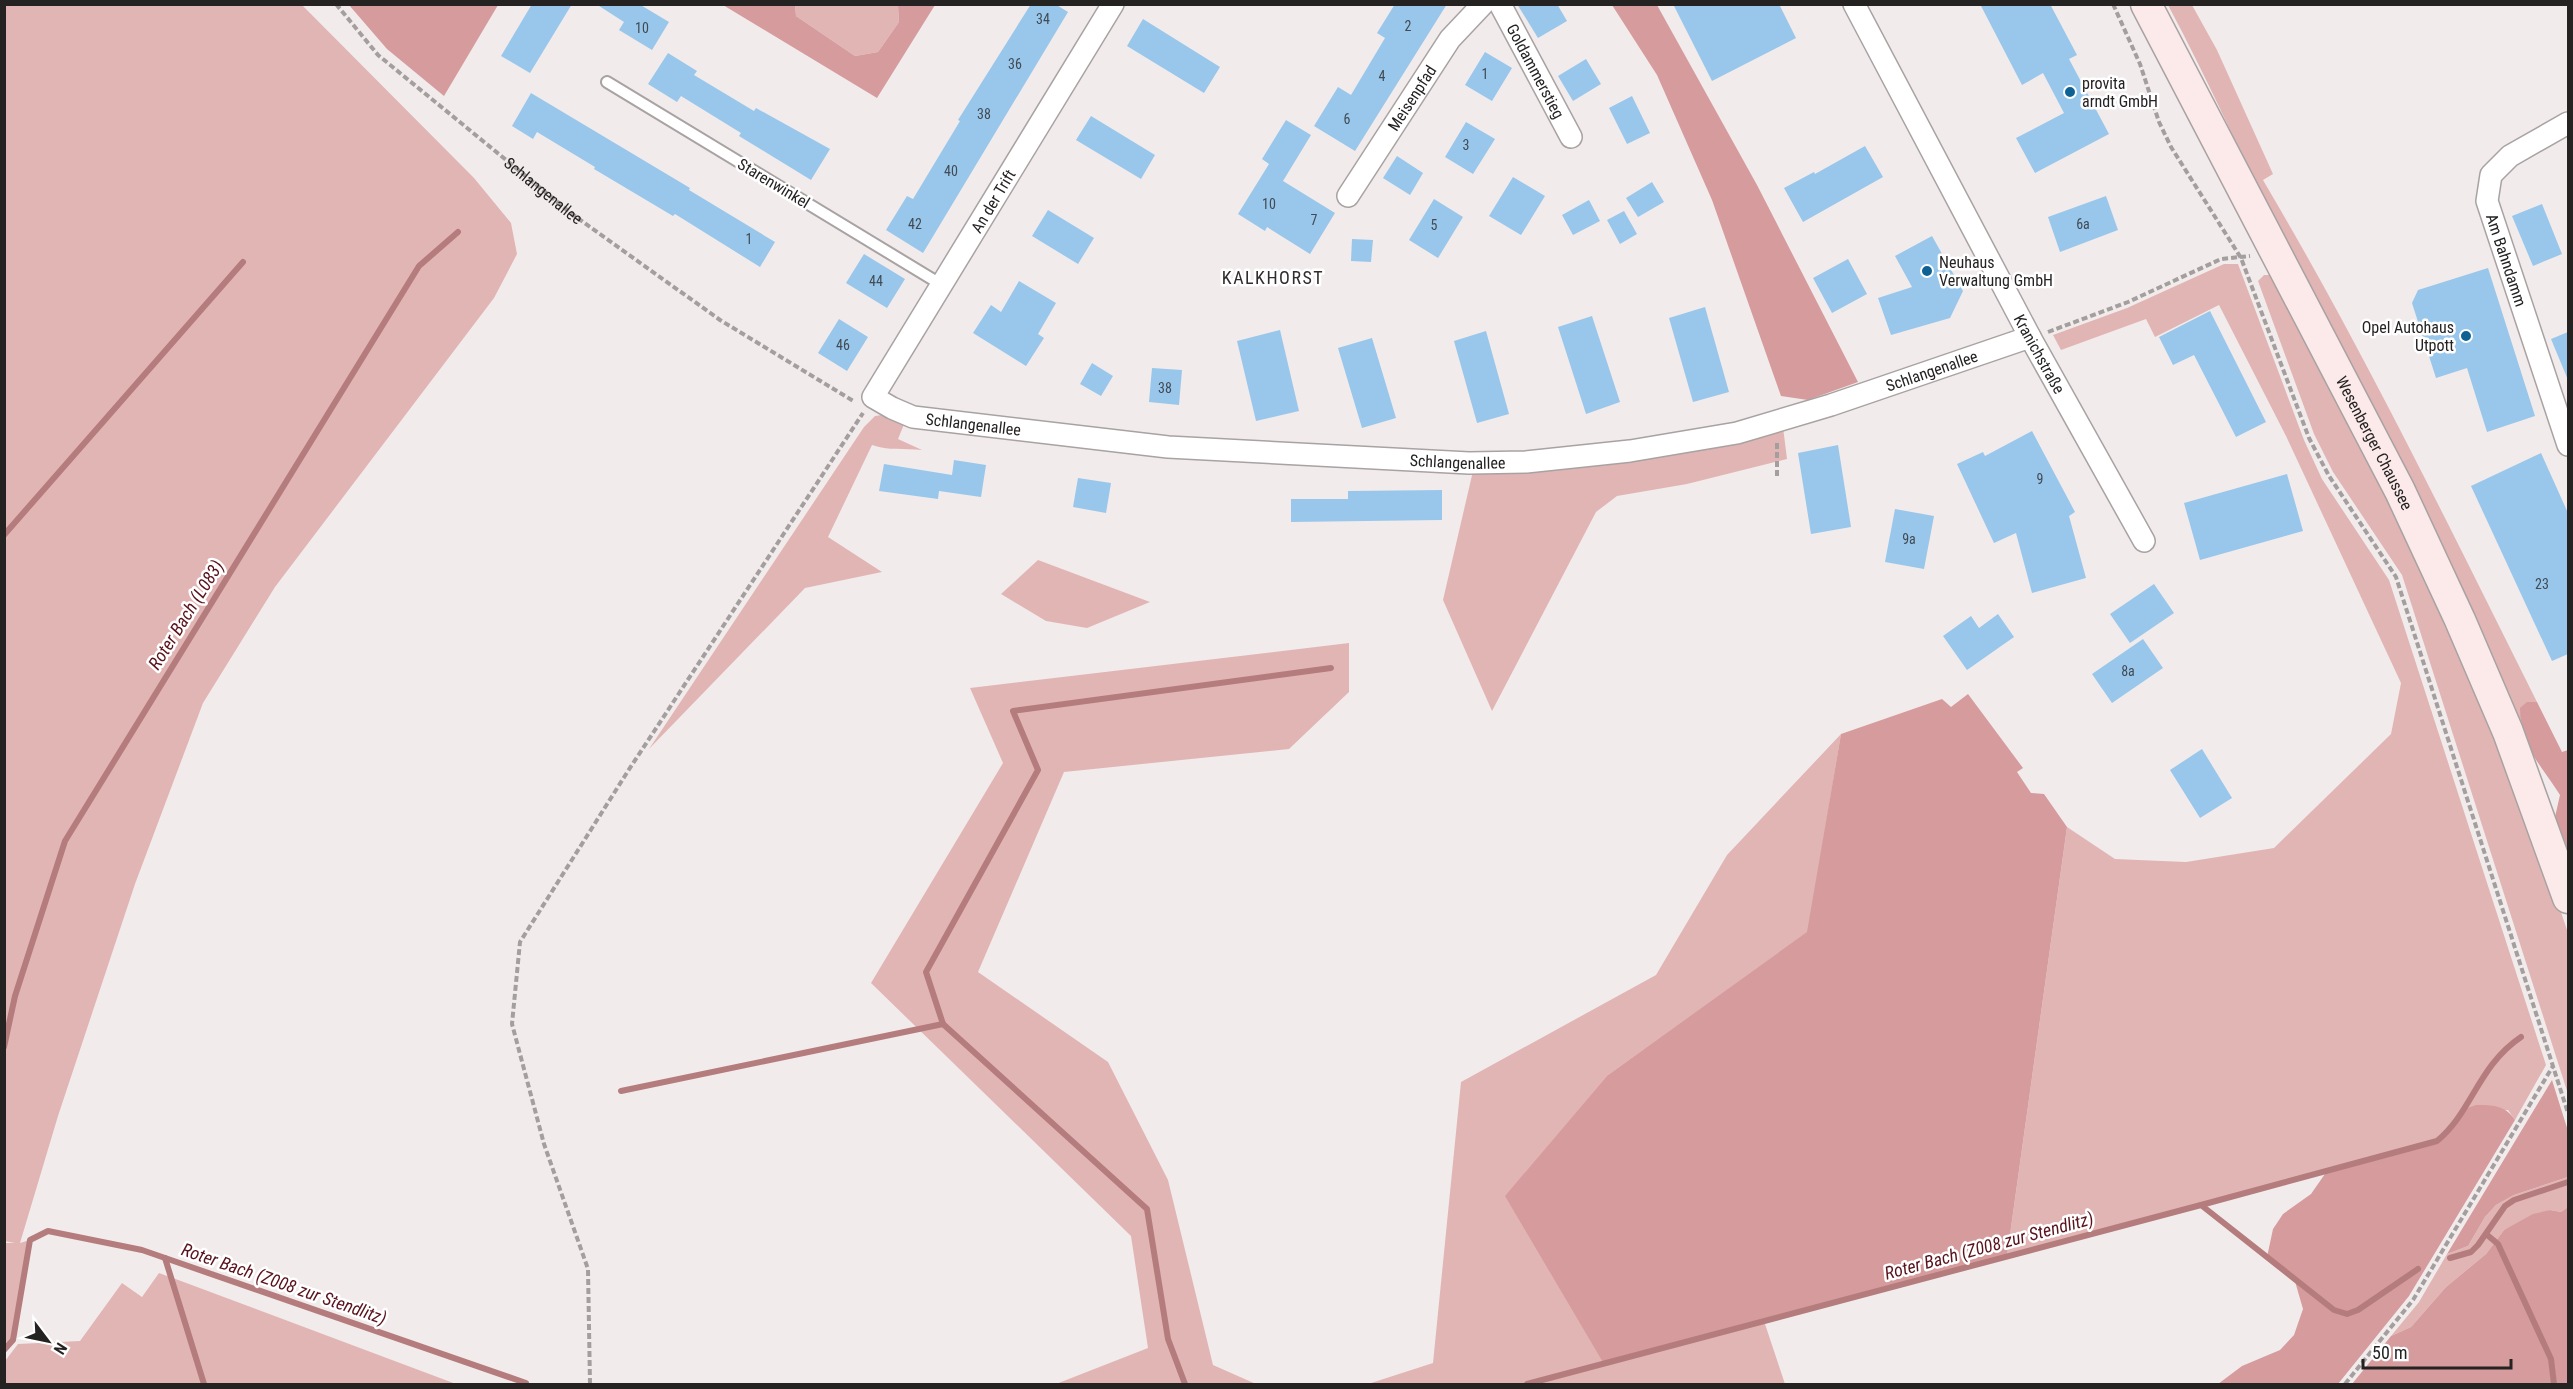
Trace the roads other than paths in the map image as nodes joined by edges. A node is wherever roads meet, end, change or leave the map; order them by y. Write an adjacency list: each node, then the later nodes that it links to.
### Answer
1 (1113, 4): 10 (street, An der Trift)
2 (1483, 4): 9 (street, Meisenpfad)
3 (1500, 4): 8 (street, Goldammerstieg)
4 (1854, 4): 11 (street, Kranichstraße)
5 (2146, 4): 15 (main road, Wesenberger Chaussee)
6 (607, 82): 10 (lane, Starenwinkel)
7 (2568, 123): 13 (street, Am Bahndamm)
8 (1571, 137)
9 (1348, 196)
10 (942, 285): 12 (street, An der Trift)
11 (2030, 337): 12 (street, Schlangenallee); 14 (street, Kranichstraße)
12 (869, 403)
13 (2567, 438)
14 (2144, 541)
15 (2568, 898)

